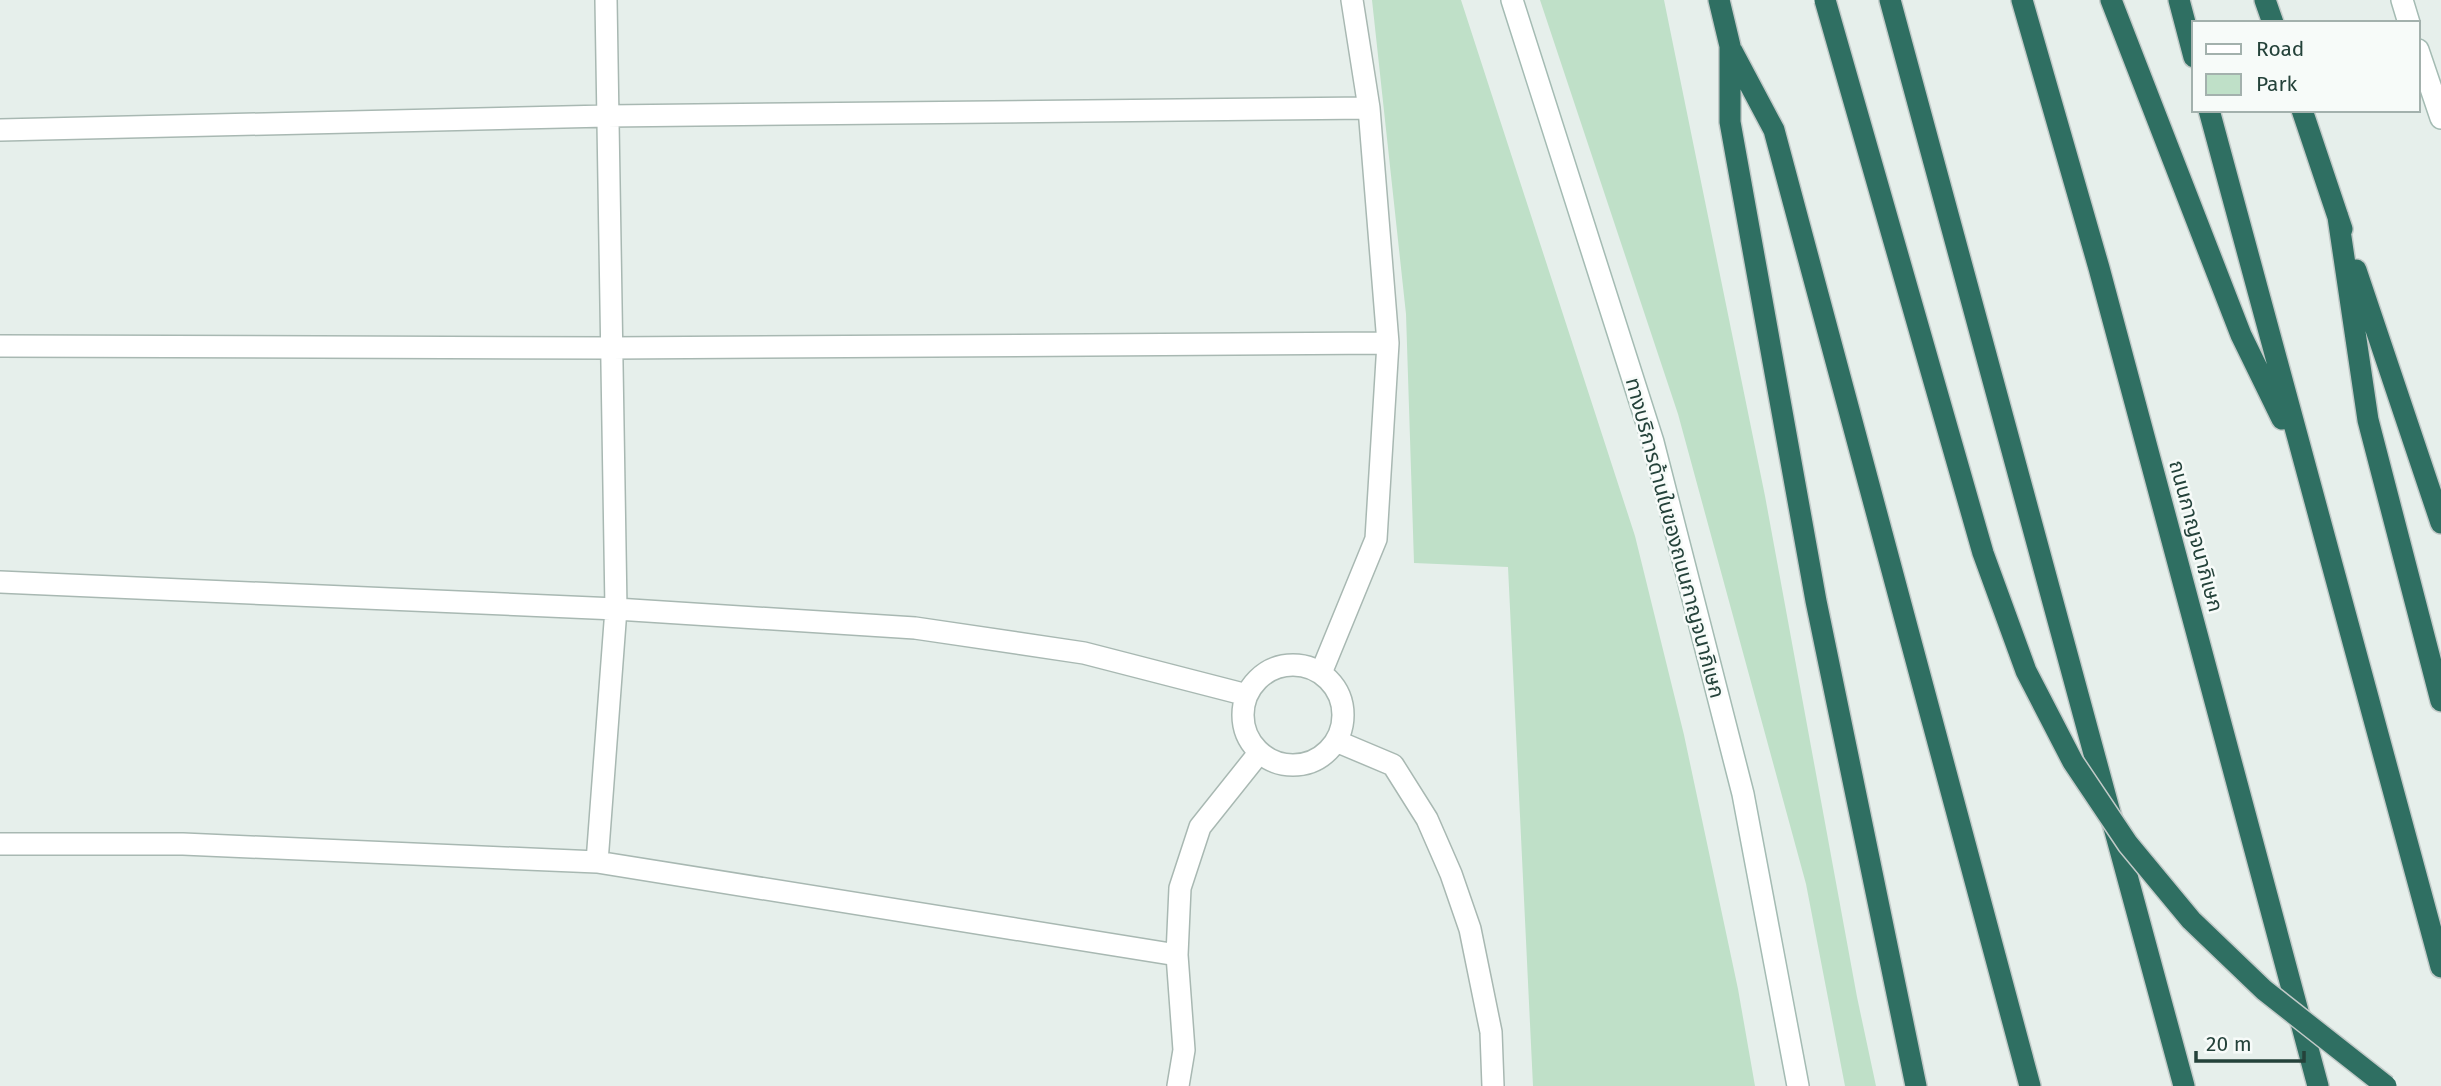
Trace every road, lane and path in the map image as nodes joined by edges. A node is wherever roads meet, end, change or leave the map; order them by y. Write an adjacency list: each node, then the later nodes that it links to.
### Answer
1 (606, 0): 20 (street)
2 (1352, 0): 17 (street)
3 (1512, 0): 42 (street, ทางบริการด้านในของถนนกาญจนาภิเษก)
4 (1719, 0): 14 (highway)
5 (1825, 0): 47 (highway, bridge)
6 (1890, 0): 45 (highway)
7 (2022, 0): 46 (highway, ถนนกาญจนาภิเษก)
8 (2111, 0): 27 (highway)
9 (2179, 0): 15 (highway)
10 (2265, 0): 12 (highway)
11 (2402, 0): 13 (street)
12 (2272, 21)
13 (2408, 21)
14 (1730, 46): 43 (highway); 44 (highway)
15 (2192, 49)
16 (2420, 56): 21 (street)
17 (1369, 108): 20 (street); 24 (street)
18 (2210, 112): 27 (highway)
19 (2303, 112): 23 (highway)
20 (607, 116): 22 (street); 26 (street)
21 (2441, 118)
22 (0, 130)
23 (2338, 217): 28 (highway); 33 (highway)
24 (1388, 343): 26 (street); 31 (street)
25 (0, 346): 26 (street)
26 (611, 348): 30 (street)
27 (2304, 464): 39 (highway)
28 (2441, 523)
29 (0, 582): 30 (street)
30 (616, 609): 32 (street); 37 (street)
31 (1321, 673): 32 (street); 34 (street)
32 (1247, 695): 35 (street)
33 (2441, 701)
34 (1336, 741): 35 (street); 41 (street)
35 (1259, 753): 38 (street)
36 (0, 844): 37 (street)
37 (597, 862): 38 (street)
38 (1177, 954): 40 (street)
39 (2441, 967)
40 (1178, 1086)
41 (1493, 1086)
42 (1798, 1086)
43 (1916, 1086)
44 (2029, 1086)
45 (2184, 1086)
46 (2318, 1086)
47 (2386, 1086)

